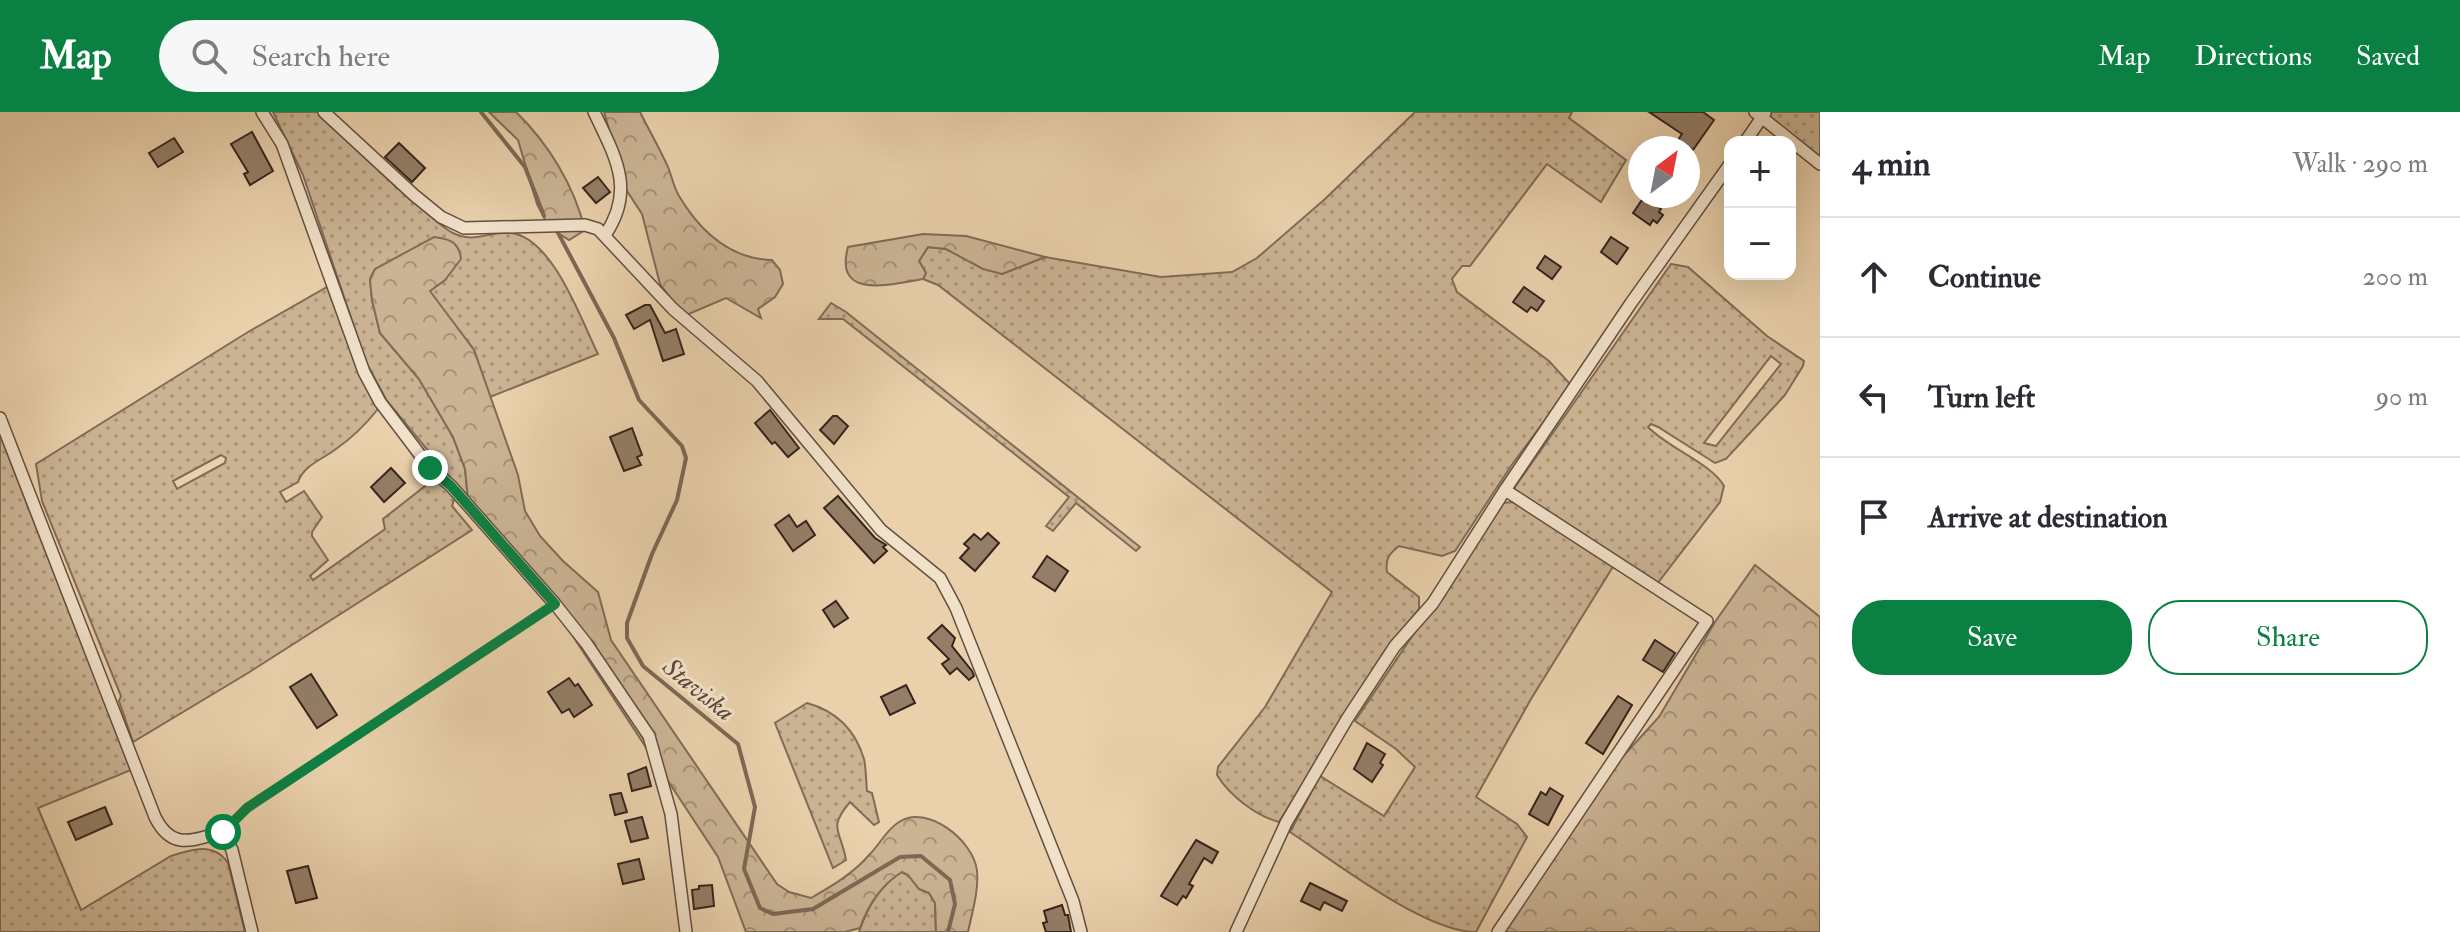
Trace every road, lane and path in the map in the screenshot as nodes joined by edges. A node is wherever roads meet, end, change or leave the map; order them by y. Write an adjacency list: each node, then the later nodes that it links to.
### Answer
1 (262, 112): 11 (street)
2 (324, 112): 8 (street)
3 (594, 112): 8 (street)
4 (1761, 114): 5 (street); 6 (street)
5 (1748, 136)
6 (1820, 164)
7 (1724, 172): 10 (street)
8 (605, 235): 15 (street)
9 (0, 418): 12 (street)
10 (1505, 490): 16 (street); 17 (street)
11 (555, 604): 12 (lane); 14 (street)
12 (223, 832): 13 (street)
13 (252, 932)
14 (686, 932)
15 (1081, 932)
16 (1236, 932)
17 (1498, 932)

